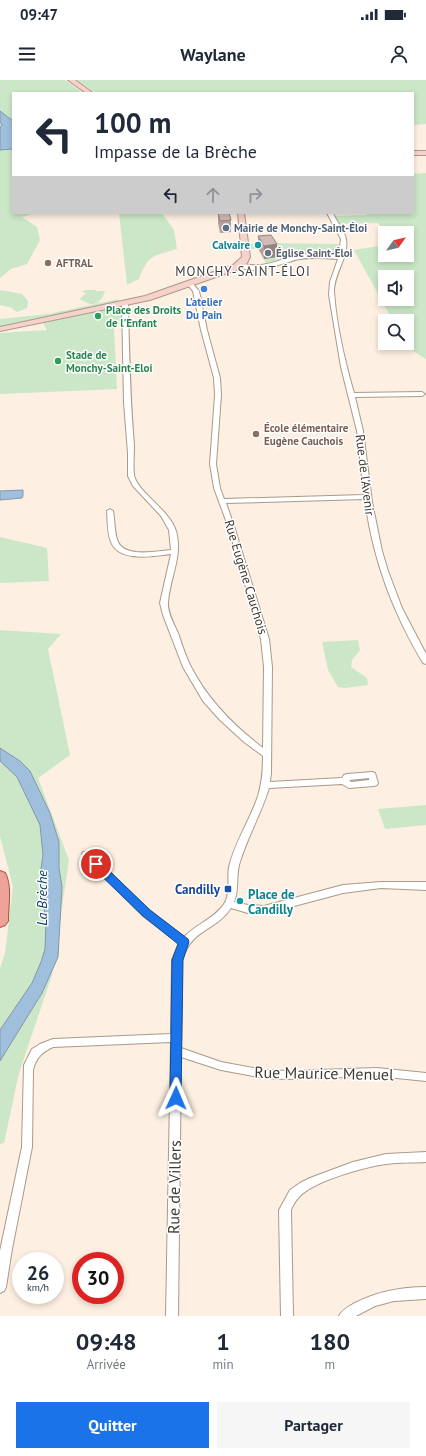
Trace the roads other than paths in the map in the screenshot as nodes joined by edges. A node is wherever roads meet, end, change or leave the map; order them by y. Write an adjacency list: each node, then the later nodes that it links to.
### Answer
1 (71, 80): 2 (street)
2 (89, 92)
3 (414, 153): 4 (street)
4 (426, 153)
5 (241, 214): 8 (street)
6 (331, 214): 7 (street, Rue de l'Avenir)
7 (341, 257): 9 (street); 14 (street, Rue de l'Avenir)
8 (240, 264): 9 (street); 10 (street)
9 (250, 268): 10 (street)
10 (228, 270): 11 (street)
11 (190, 284): 12 (street); 17 (street, Rue Eugène Cauchois)
12 (125, 303): 13 (street); 19 (street)
13 (0, 329)
14 (351, 394): 15 (street); 16 (street, Rue de l'Avenir)
15 (422, 394)
16 (368, 497): 17 (street); 20 (street, Rue de l'Avenir)
17 (221, 501): 21 (street, Rue Eugène Cauchois)
18 (110, 511): 19 (street)
19 (174, 552): 21 (street)
20 (426, 661)
21 (267, 755): 23 (street, Rue Eugène Cauchois)
22 (344, 781): 23 (street)
23 (266, 784): 27 (street, Rue Eugène Cauchois)
24 (86, 854): 29 (street)
25 (0, 877): 28 (main road)
26 (426, 886): 27 (street)
27 (229, 904): 29 (street, Rue de Villers)
28 (0, 921)
29 (184, 942): 30 (street, Rue de Villers)
30 (176, 1038): 31 (street, Rue de Villers); 34 (street)
31 (176, 1051): 32 (street, Rue Maurice Menuel); 36 (street, Rue de Villers)
32 (426, 1077)
33 (426, 1157): 37 (street)
34 (0, 1287)
35 (426, 1293): 38 (street)
36 (172, 1316)
37 (287, 1316)
38 (345, 1316)

